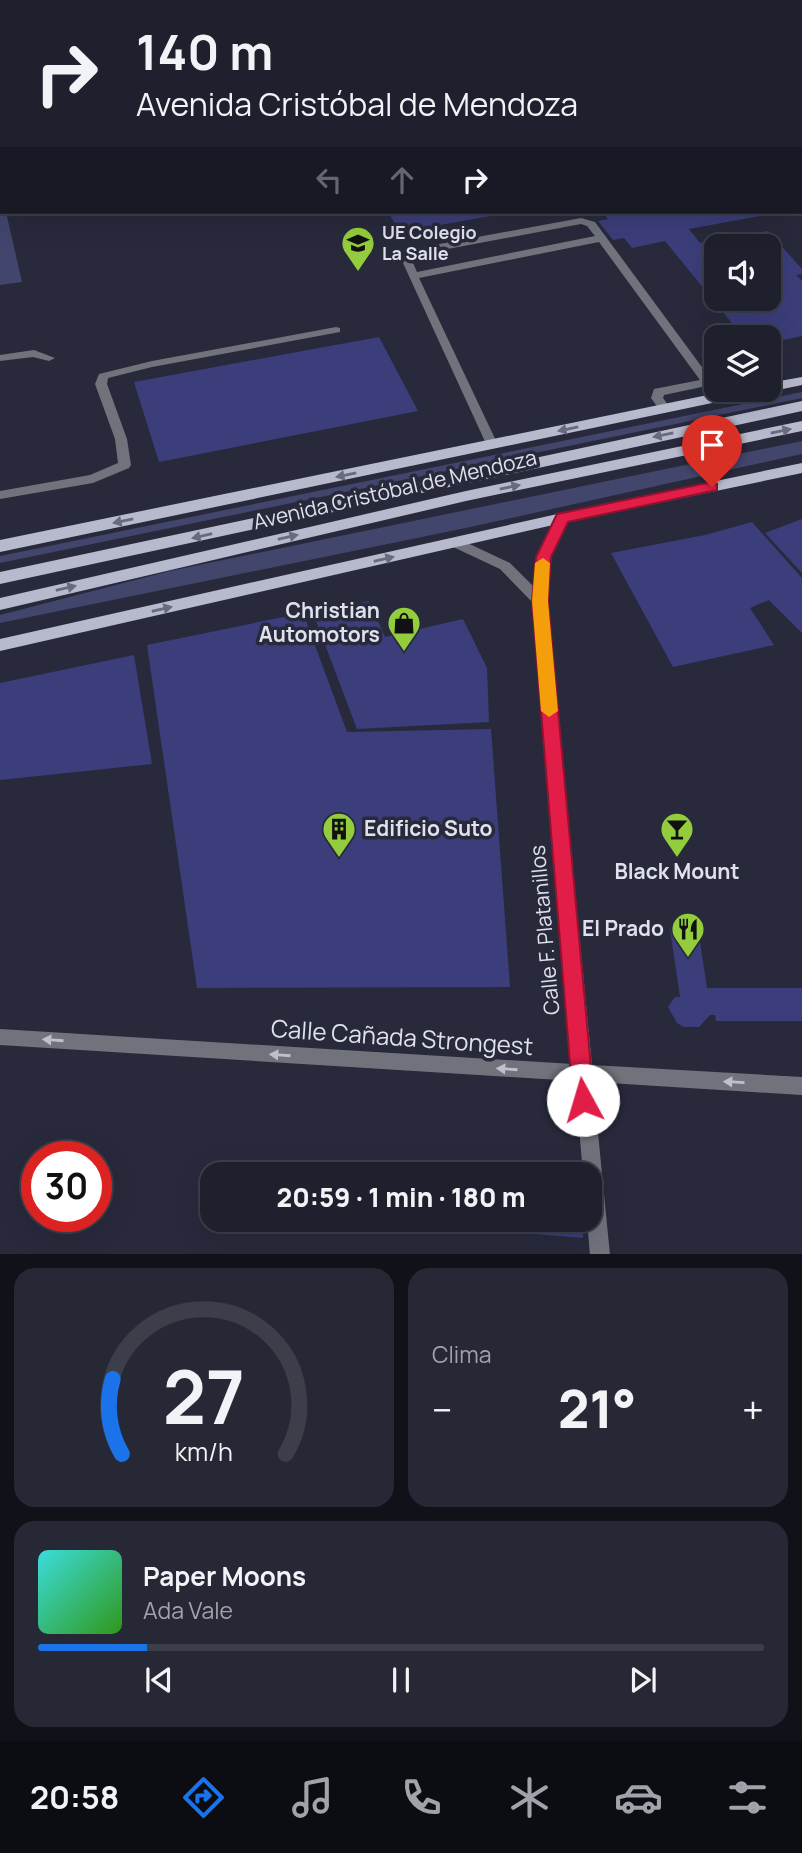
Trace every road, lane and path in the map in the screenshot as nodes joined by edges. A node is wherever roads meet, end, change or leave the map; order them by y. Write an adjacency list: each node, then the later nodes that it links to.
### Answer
1 (602, 238): 2 (street); 2 (street); 6 (street)
2 (413, 276): 14 (street)
3 (336, 330): 16 (street)
4 (0, 358): 5 (street)
5 (49, 358)
6 (704, 372)
7 (802, 381): 9 (main road)
8 (704, 383): 12 (street)
9 (781, 385)
10 (704, 399): 12 (main road, Avenida Cristóbal de Mendoza)
11 (802, 406): 20 (main road, Avenida Cristóbal de Mendoza, one-way to 20)
12 (665, 409): 14 (main road, Avenida Cristóbal de Mendoza, one-way to 14)
13 (802, 426): 22 (main road, Avenida Cristóbal de Mendoza, one-way to 13)
14 (492, 445): 19 (main road, Avenida Cristóbal de Mendoza, one-way to 19)
15 (802, 468): 17 (main road)
16 (0, 495)
17 (562, 518): 18 (main road); 21 (street, Calle F. Platanillos)
18 (456, 543): 21 (street); 23 (main road, one-way to 18)
19 (0, 546)
20 (0, 578)
21 (540, 601): 25 (street, Calle F. Platanillos)
22 (0, 604)
23 (0, 645)
24 (0, 1037): 25 (street, Calle Cañada Strongest, one-way to 24)
25 (581, 1074): 26 (street, Calle Cañada Strongest, one-way to 25); 27 (street, Calle F. Platanillos)
26 (802, 1086)
27 (600, 1254)

